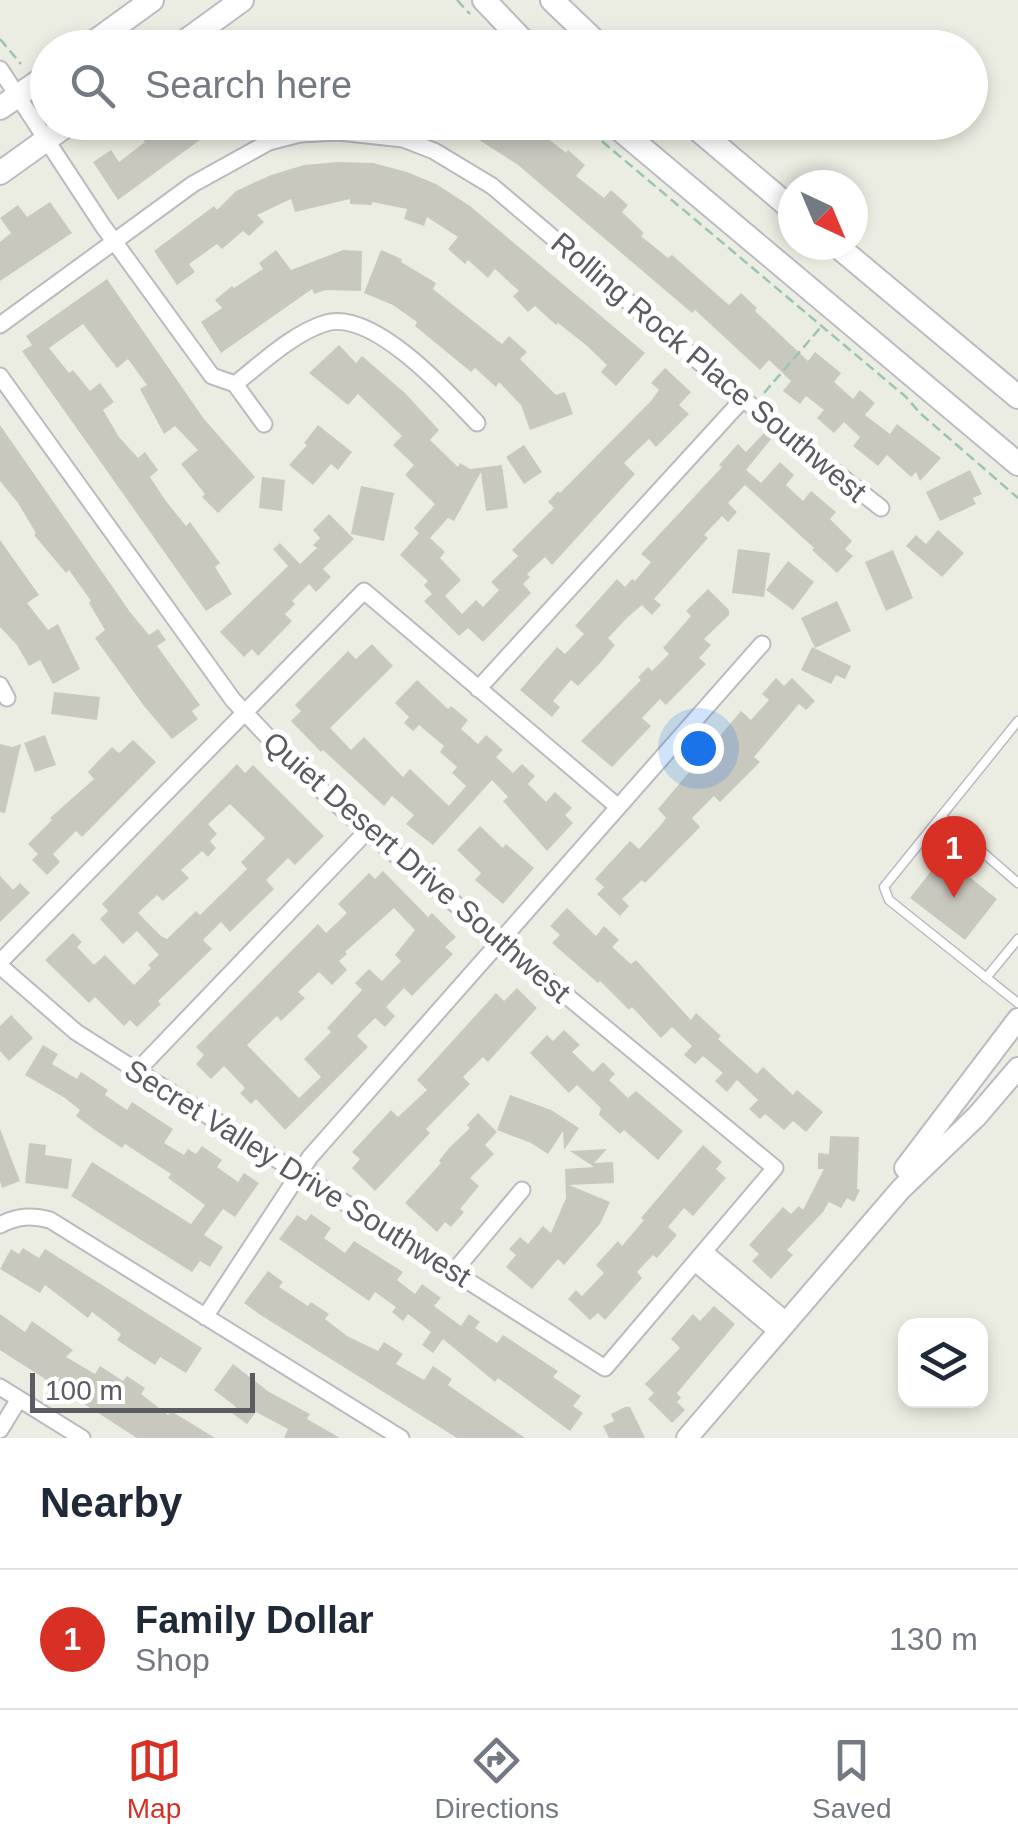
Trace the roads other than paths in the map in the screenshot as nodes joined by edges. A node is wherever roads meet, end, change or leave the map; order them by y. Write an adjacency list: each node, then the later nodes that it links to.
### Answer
1 (152, 0): 5 (main road)
2 (242, 0): 6 (main road)
3 (484, 0): 7 (main road)
4 (552, 0): 8 (main road)
5 (111, 30)
6 (201, 30)
7 (513, 30)
8 (583, 30)
9 (0, 69): 11 (street)
10 (30, 87): 11 (main road)
11 (9, 102): 12 (street)
12 (30, 125)
13 (48, 140): 18 (main road)
14 (277, 140): 21 (street, Rolling Rock Place Southwest)
15 (404, 140): 27 (street, Rolling Rock Place Southwest)
16 (632, 140): 30 (main road)
17 (710, 140): 20 (main road)
18 (45, 142): 19 (main road); 21 (street)
19 (0, 173)
20 (778, 197)
21 (113, 240): 23 (street, Rolling Rock Place Southwest); 25 (street)
22 (854, 260): 26 (main road)
23 (0, 326)
24 (0, 376): 34 (street, Quiet Desert Drive Southwest)
25 (234, 384): 28 (street); 29 (street)
26 (1018, 396)
27 (748, 403): 31 (street, Rolling Rock Place Southwest); 33 (street)
28 (264, 424)
29 (477, 424)
30 (1018, 464)
31 (881, 508)
32 (762, 644): 36 (street)
33 (478, 689): 34 (street); 36 (street)
34 (244, 713): 38 (street, Quiet Desert Drive Southwest); 42 (street)
35 (1018, 721): 37 (lane)
36 (617, 806): 41 (street)
37 (941, 816): 39 (lane); 43 (lane)
38 (367, 831): 41 (street, Quiet Desert Drive Southwest); 47 (street)
39 (1018, 883)
40 (1018, 939): 43 (lane)
41 (501, 942): 48 (street); 52 (street, Quiet Desert Drive Southwest)
42 (0, 964): 47 (street, Secret Valley Drive Southwest)
43 (986, 978): 44 (lane)
44 (1018, 1003)
45 (1018, 1019): 51 (street)
46 (1018, 1068): 51 (street)
47 (136, 1072): 48 (street, Secret Valley Drive Southwest)
48 (298, 1172): 53 (street, Secret Valley Drive Southwest); 54 (street)
49 (522, 1190): 53 (street)
50 (0, 1225): 54 (street)
51 (861, 1234): 55 (street)
52 (700, 1258): 53 (street, Secret Valley Drive Southwest); 55 (street)
53 (455, 1270)
54 (206, 1317): 60 (street)
55 (781, 1325): 61 (street)
56 (0, 1387): 57 (street)
57 (19, 1399): 58 (street); 59 (street)
58 (0, 1430)
59 (82, 1438)
60 (401, 1438)
61 (687, 1438)

